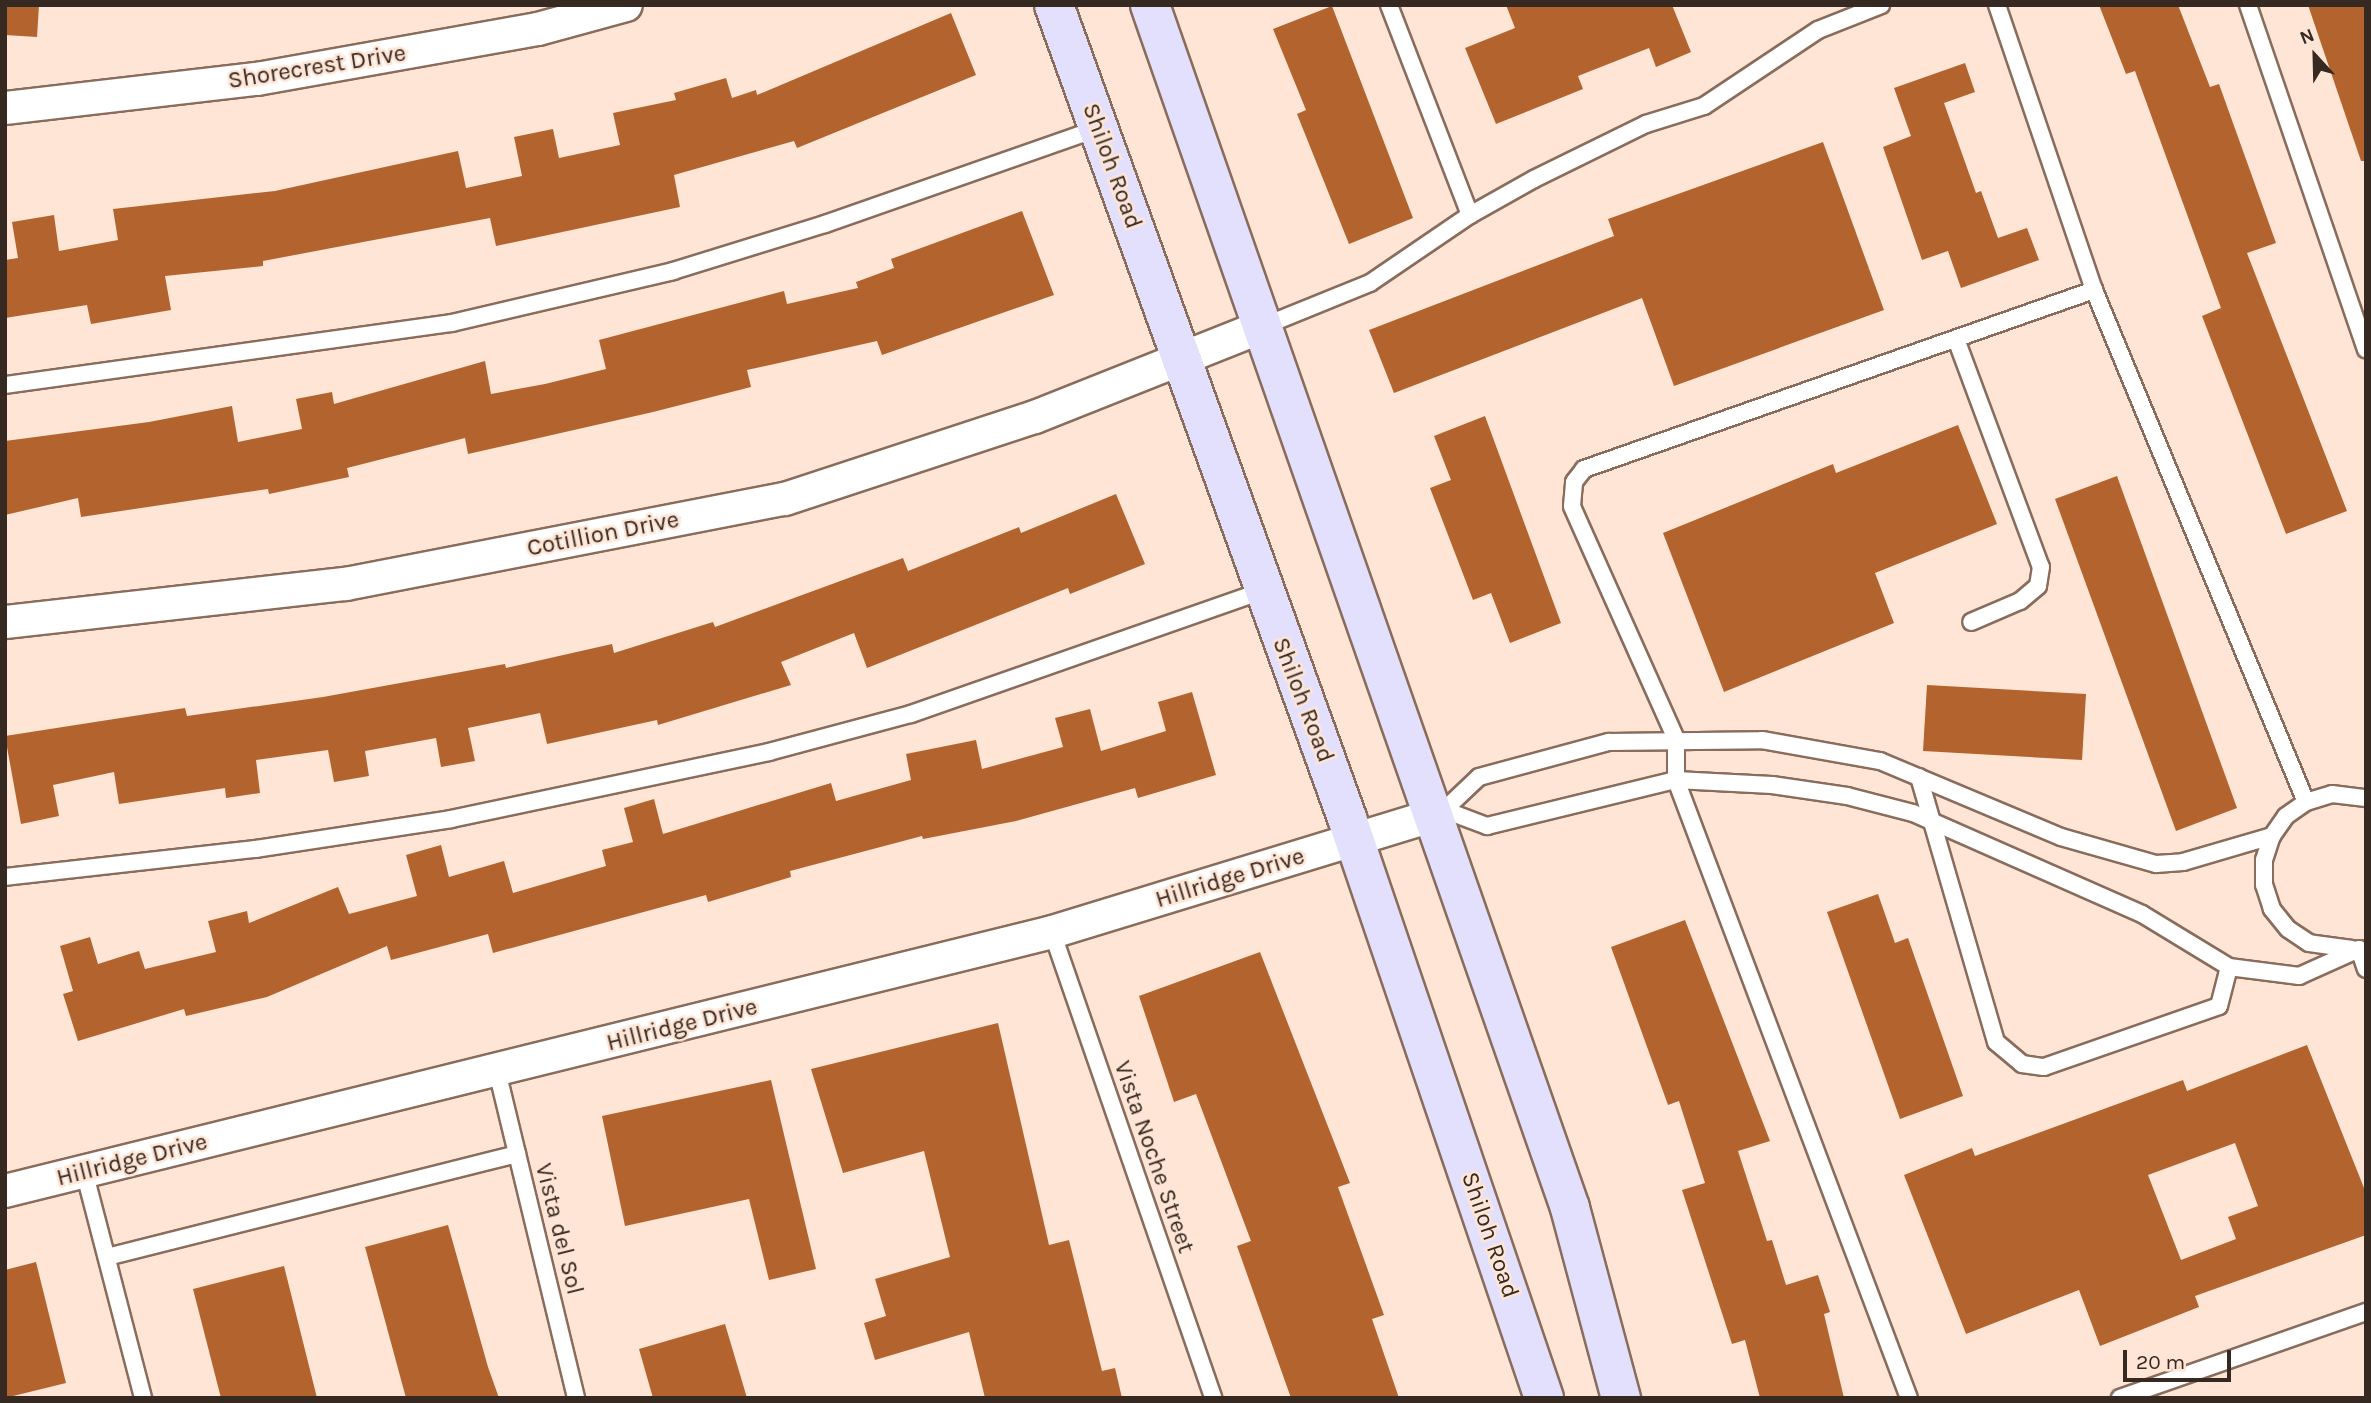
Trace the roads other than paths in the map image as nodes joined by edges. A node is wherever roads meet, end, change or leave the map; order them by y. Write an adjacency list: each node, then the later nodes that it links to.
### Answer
1 (626, 5): 8 (street, Shorecrest Drive)
2 (1055, 5): 9 (main road, Shiloh Road)
3 (1150, 5): 12 (main road)
4 (1389, 5): 10 (lane)
5 (1881, 5): 10 (lane)
6 (1997, 5): 11 (lane)
7 (2248, 5): 14 (lane)
8 (5, 108)
9 (1099, 128): 15 (main road, Shiloh Road); 16 (lane)
10 (1470, 215): 12 (lane)
11 (2094, 290): 13 (lane); 24 (lane)
12 (1264, 326): 15 (street, Cotillion Drive); 25 (main road)
13 (1956, 339): 19 (lane); 20 (lane)
14 (2366, 349)
15 (1181, 359): 17 (main road, Shiloh Road); 18 (street, Cotillion Drive)
16 (5, 385)
17 (1263, 591): 28 (main road, Shiloh Road); 29 (lane)
18 (5, 622)
19 (1971, 622)
20 (1676, 739): 21 (lane); 22 (lane); 25 (lane)
21 (1919, 777): 26 (lane); 27 (lane)
22 (1676, 780): 25 (lane); 26 (lane); 45 (lane)
23 (2366, 798): 24 (lane)
24 (2306, 802): 27 (lane)
25 (1439, 813): 28 (street, Hillridge Drive); 44 (main road)
26 (1929, 820): 32 (lane); 32 (lane)
27 (2272, 836): 31 (lane)
28 (1354, 839): 30 (street, Hillridge Drive); 43 (main road, Shiloh Road)
29 (5, 877)
30 (1052, 932): 34 (street, Hillridge Drive); 42 (lane, Vista Noche Street)
31 (2362, 947): 32 (lane); 33 (lane)
32 (2229, 967)
33 (2366, 970)
34 (497, 1072): 35 (lane, Vista del Sol); 36 (street, Hillridge Drive)
35 (517, 1154): 38 (lane); 41 (lane, Vista del Sol)
36 (85, 1171): 37 (street, Hillridge Drive); 38 (lane)
37 (5, 1191)
38 (107, 1257): 40 (lane)
39 (2366, 1312): 46 (lane)
40 (143, 1398)
41 (576, 1398)
42 (1213, 1398)
43 (1544, 1398)
44 (1621, 1398)
45 (1909, 1398)
46 (2119, 1398)

